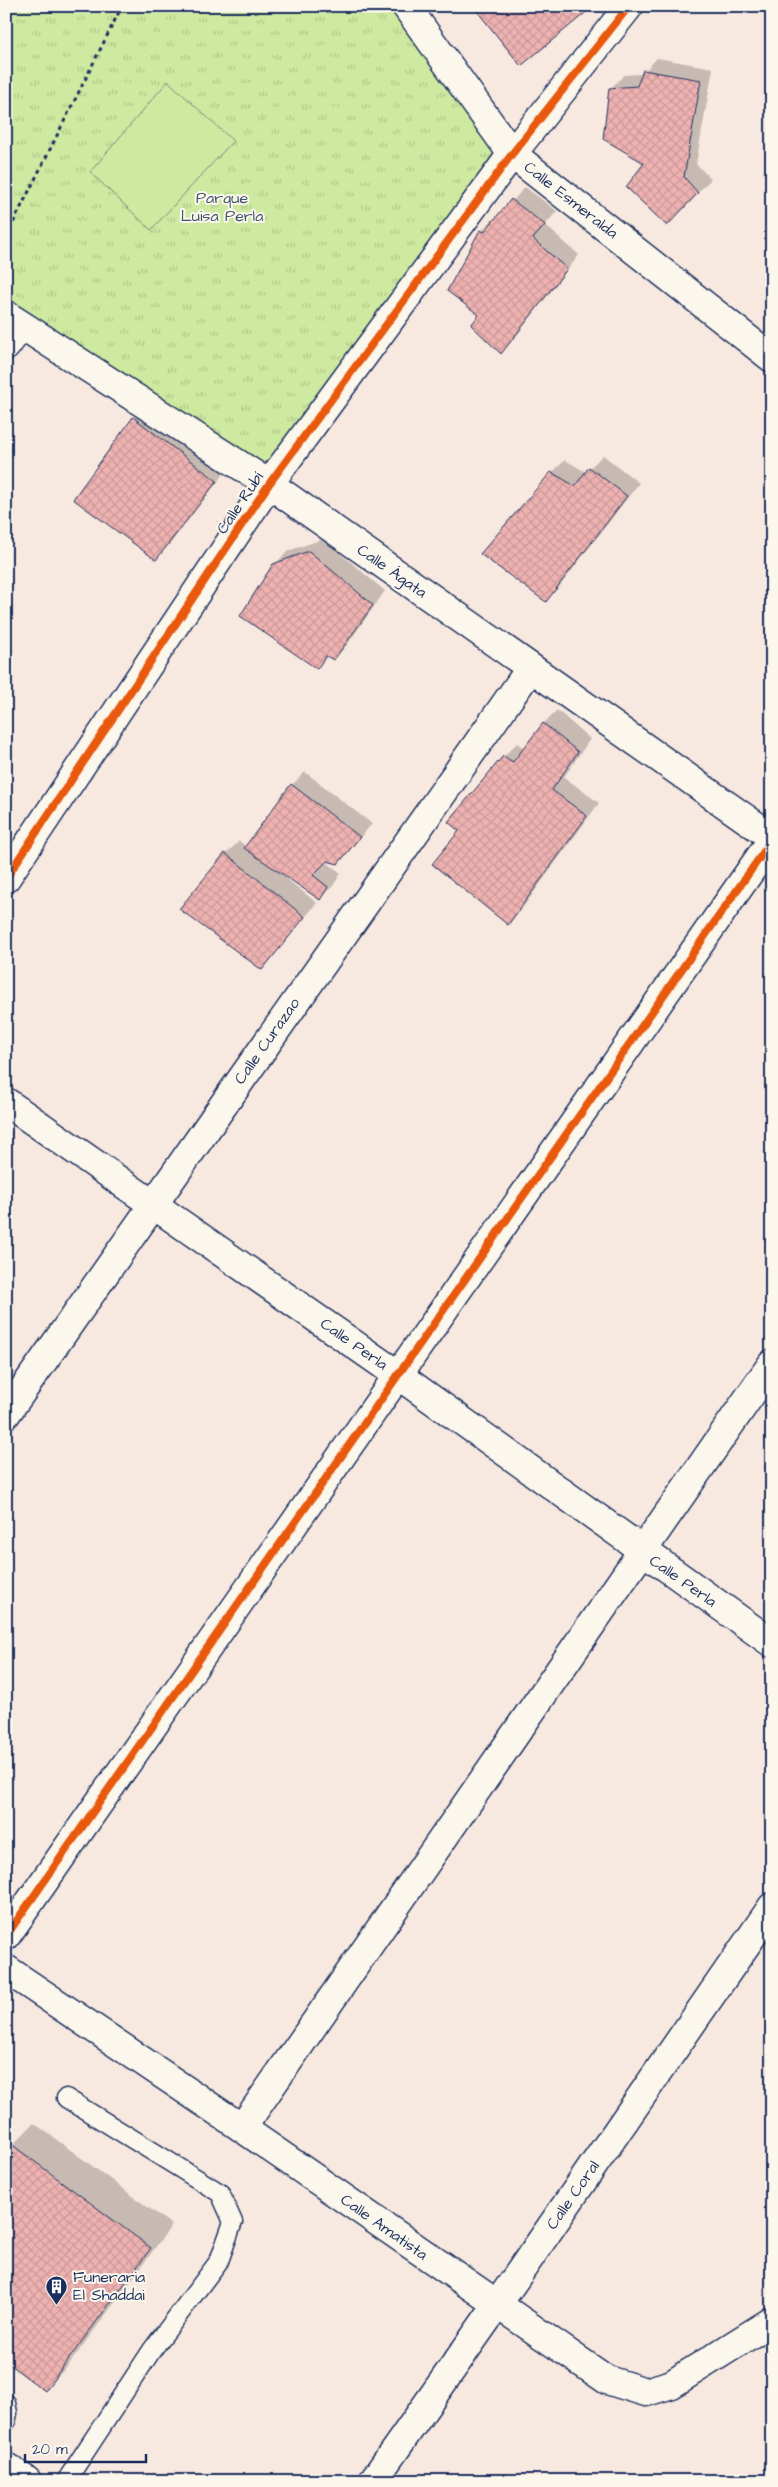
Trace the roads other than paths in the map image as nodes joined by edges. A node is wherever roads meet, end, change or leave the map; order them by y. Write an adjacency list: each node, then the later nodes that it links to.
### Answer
1 (406, 6): 3 (street, Calle Esmeralda)
2 (629, 6): 3 (street, Calle Rubí)
3 (512, 154): 5 (street, Calle Esmeralda); 6 (street, Calle Rubí)
4 (11, 329): 6 (street, Calle Ágata)
5 (772, 358)
6 (269, 484): 7 (street, Calle Ágata); 9 (street, Calle Rubí)
7 (530, 669): 8 (street, Calle Ágata); 11 (street, Calle Curazao)
8 (772, 838): 13 (street)
9 (6, 878)
10 (6, 1102): 11 (street, Calle Perla)
11 (153, 1204): 13 (street, Calle Perla); 14 (street, Calle Curazao)
12 (772, 1364): 15 (street)
13 (398, 1375): 15 (street, Calle Perla); 18 (street)
14 (6, 1414)
15 (643, 1552): 16 (street, Calle Perla); 21 (street)
16 (772, 1643)
17 (772, 1907): 22 (street, Calle Coral)
18 (6, 1936)
19 (6, 1969): 21 (street, Calle Amatista)
20 (66, 2098): 28 (lane)
21 (242, 2128): 22 (street, Calle Amatista)
22 (497, 2305): 23 (street, Calle Amatista); 29 (street, Calle Coral)
23 (772, 2321)
24 (6, 2402): 25 (lane)
25 (6, 2422)
26 (6, 2467): 27 (street)
27 (26, 2481)
28 (66, 2481)
29 (373, 2481)

